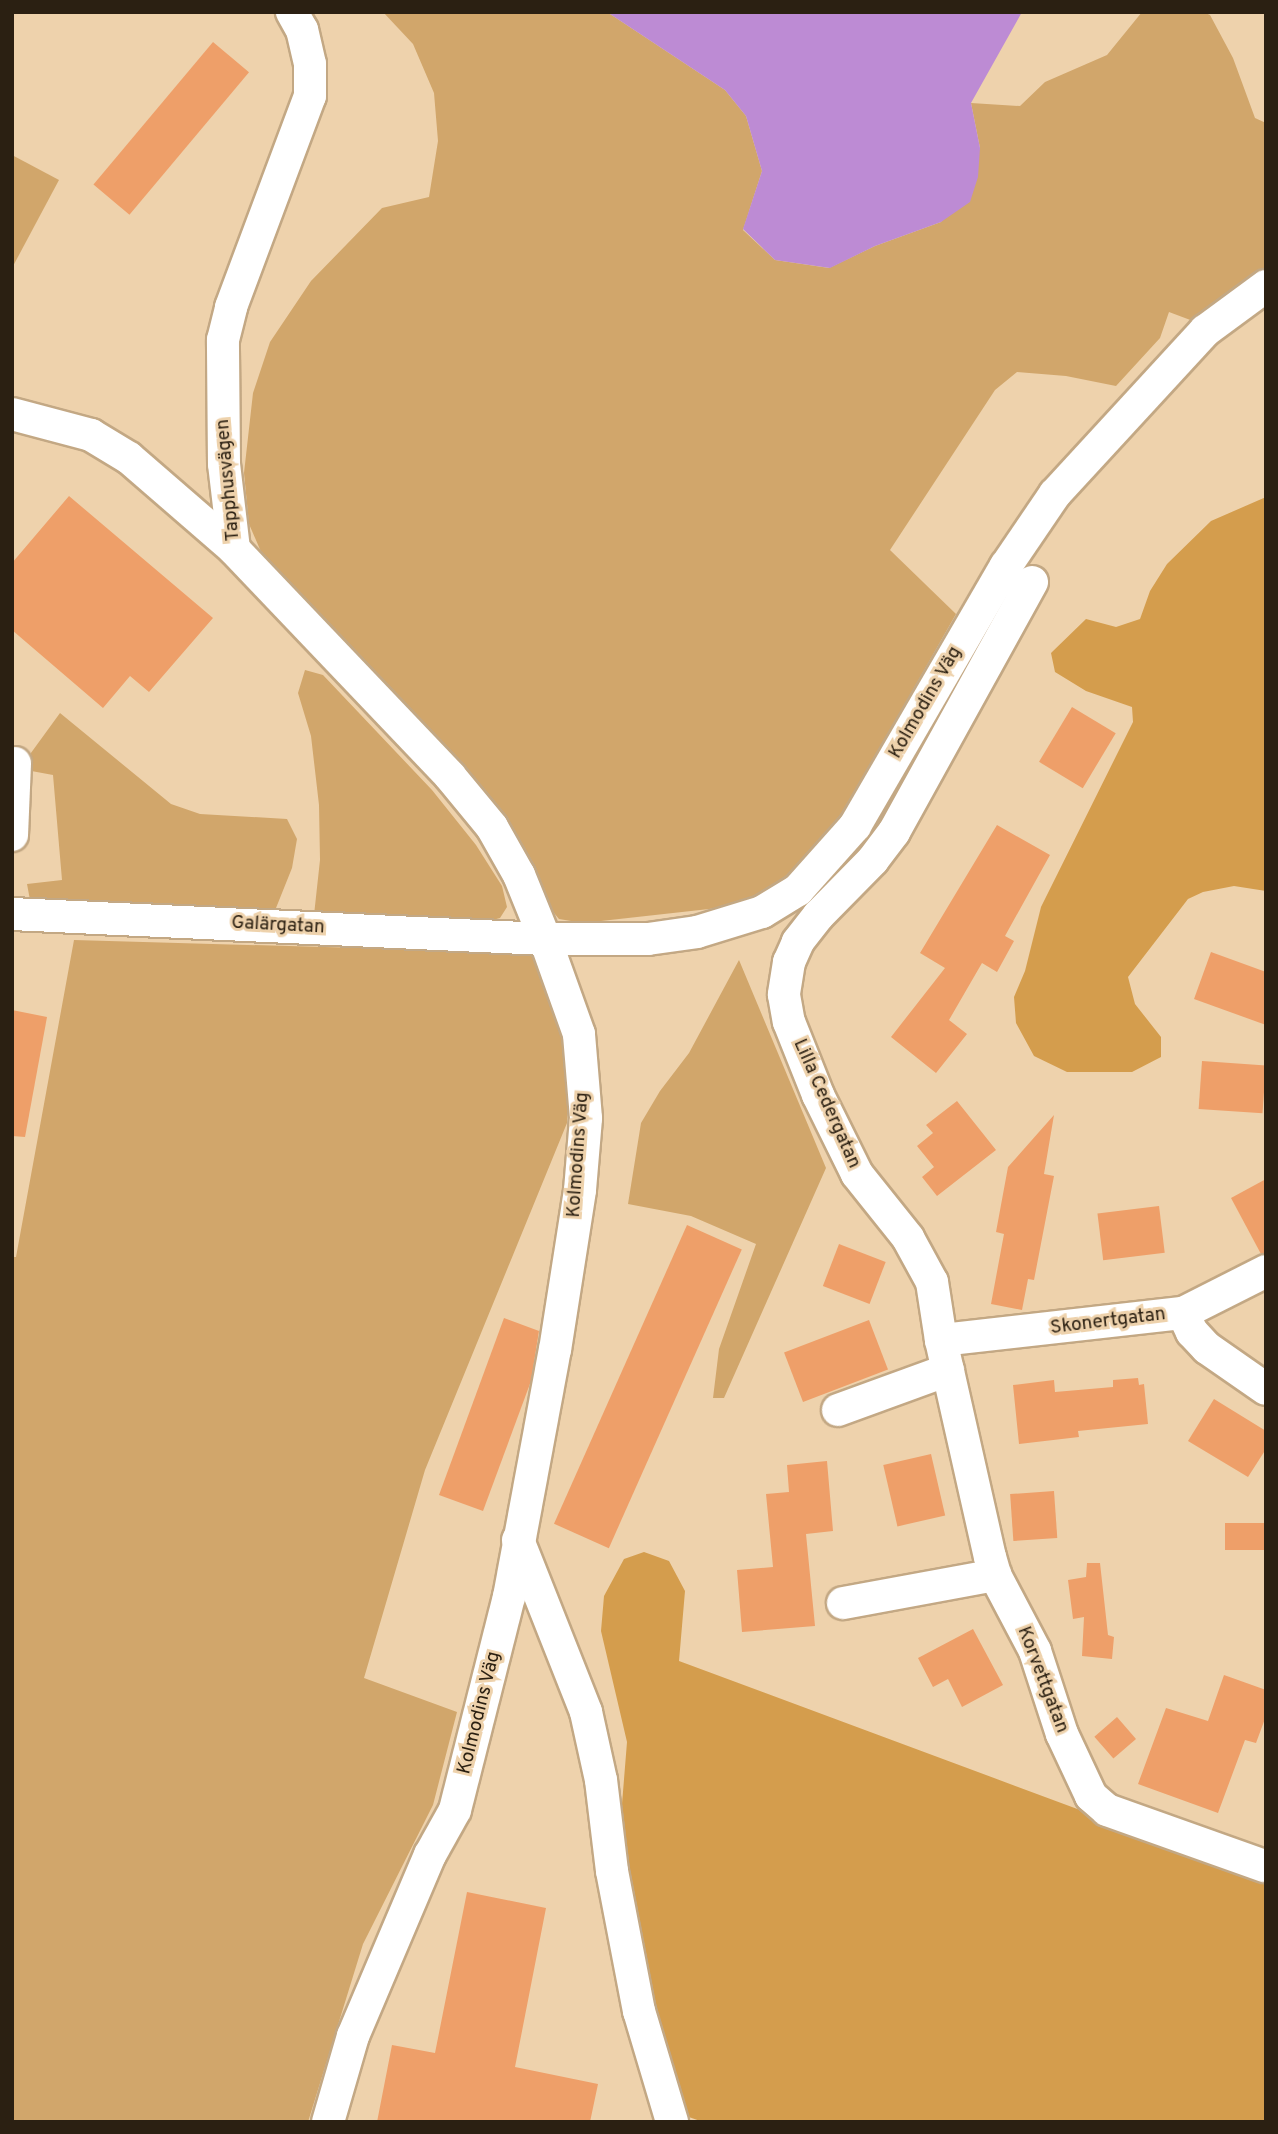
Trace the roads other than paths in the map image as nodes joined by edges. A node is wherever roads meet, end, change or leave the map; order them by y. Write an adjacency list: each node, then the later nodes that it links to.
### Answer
1 (292, 12): 4 (street, Tapphusvägen)
2 (1266, 286): 9 (street, Kolmodins Väg)
3 (12, 414): 4 (street)
4 (234, 548): 9 (street, Tapphusvägen)
5 (1032, 582): 12 (street, Lilla Cedergatan)
6 (15, 763): 7 (street)
7 (12, 835)
8 (12, 914): 9 (street, Galärgatan)
9 (545, 939): 16 (street, Kolmodins Väg)
10 (1266, 1272): 11 (street, Skonertgatan)
11 (1183, 1313): 12 (street, Skonertgatan); 14 (street)
12 (941, 1340): 13 (street, Korvettgatan)
13 (948, 1370): 15 (street); 17 (street, Korvettgatan)
14 (1266, 1389)
15 (838, 1410)
16 (518, 1540): 20 (street, Kolmodins Väg); 21 (street)
17 (995, 1575): 18 (street); 19 (street, Korvettgatan)
18 (843, 1603)
19 (1264, 1866)
20 (328, 2122)
21 (672, 2122)

